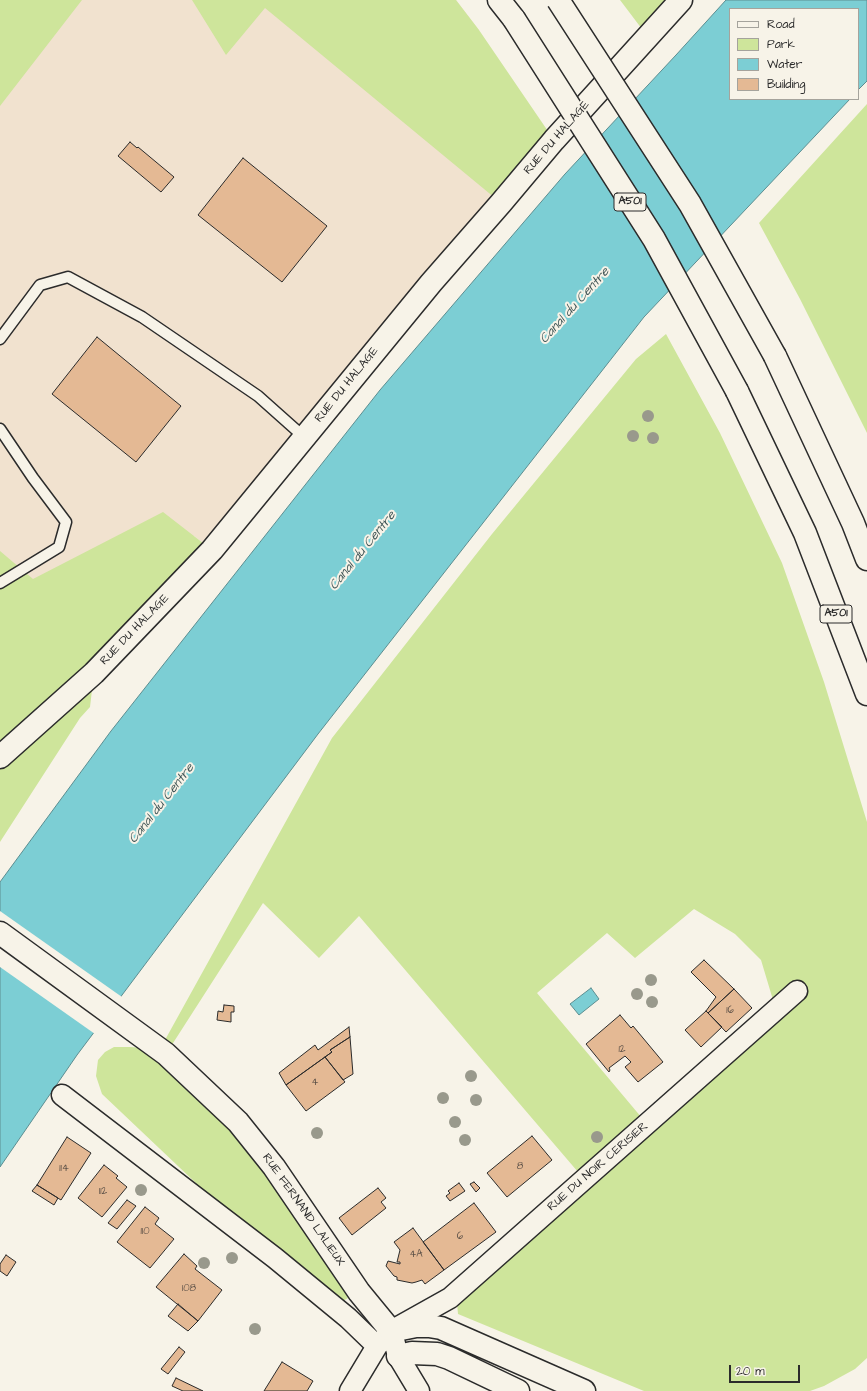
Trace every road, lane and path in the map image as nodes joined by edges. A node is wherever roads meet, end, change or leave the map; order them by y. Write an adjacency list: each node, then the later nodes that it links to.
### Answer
1 (499, 0): 9 (main road, A501, bridge)
2 (558, 0): 7 (main road, bridge)
3 (681, 0): 6 (main road, RUE DU HALAGE)
4 (0, 339): 6 (lane)
5 (0, 429): 8 (lane)
6 (304, 437): 10 (main road, RUE DU HALAGE)
7 (867, 559)
8 (0, 583)
9 (867, 694)
10 (0, 757)
11 (0, 933): 14 (main road, RUE FERNAND LALIEUX)
12 (797, 991): 14 (street, RUE DU NOIR CERISIER)
13 (62, 1096): 14 (street)
14 (384, 1338): 15 (street, RUE FERNAND LALIEUX); 16 (street); 19 (main road)
15 (398, 1356): 17 (street, RUE FERNAND LALIEUX); 18 (main road)
16 (350, 1391)
17 (419, 1391)
18 (518, 1391)
19 (584, 1391)

